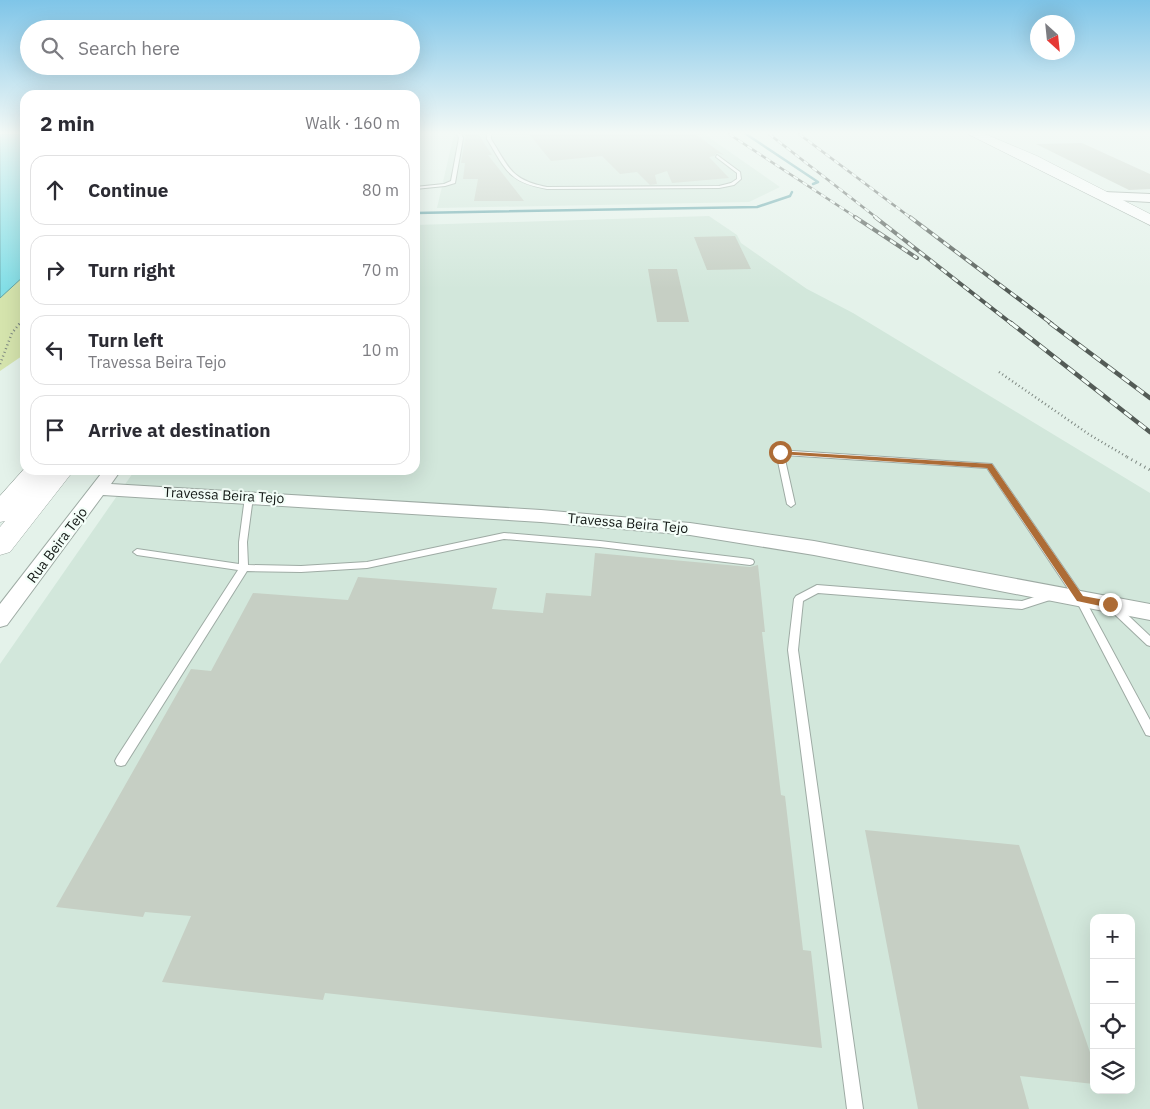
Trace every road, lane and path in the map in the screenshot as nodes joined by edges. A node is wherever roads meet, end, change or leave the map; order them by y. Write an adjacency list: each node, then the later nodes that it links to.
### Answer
1 (437, 186): 5 (lane)
2 (532, 186): 3 (lane)
3 (719, 186)
4 (1084, 186): 6 (main road)
5 (420, 187)
6 (1104, 196): 7 (street); 8 (main road)
7 (1150, 198)
8 (1150, 220)
9 (20, 323): 10 (path)
10 (0, 364)
11 (999, 372): 12 (path)
12 (1150, 470)
13 (33, 475): 19 (main road)
14 (58, 475): 20 (main road)
15 (109, 475): 16 (street, Rua Beira Tejo)
16 (99, 489): 17 (street, Travessa Beira Tejo); 28 (street, Rua Beira Tejo)
17 (249, 497): 23 (lane); 24 (street, Travessa Beira Tejo)
18 (791, 504): 25 (lane)
19 (0, 513)
20 (0, 545)
21 (137, 552): 23 (lane)
22 (750, 562): 23 (lane)
23 (244, 568): 31 (lane)
24 (1055, 594): 25 (street, Travessa Beira Tejo); 32 (lane)
25 (1080, 598): 26 (street, Travessa Beira Tejo); 30 (lane)
26 (1110, 604): 27 (street, Travessa Beira Tejo); 29 (lane)
27 (1150, 612)
28 (0, 619)
29 (1150, 642)
30 (1150, 731)
31 (121, 761)
32 (855, 1109)

